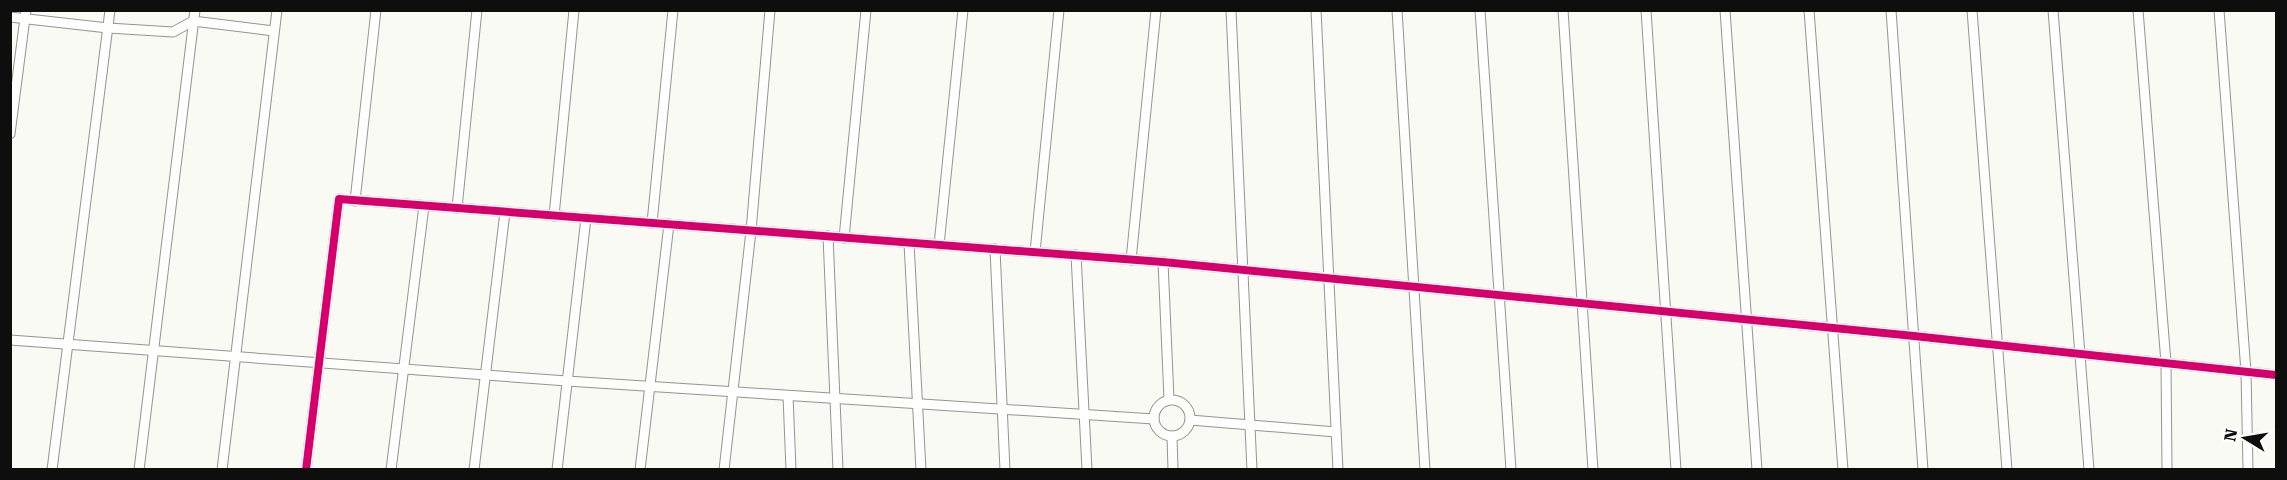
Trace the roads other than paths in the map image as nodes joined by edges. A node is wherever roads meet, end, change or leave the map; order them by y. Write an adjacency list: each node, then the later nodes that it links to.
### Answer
1 (110, 10): 28 (street)
2 (277, 10): 29 (street)
3 (376, 10): 31 (street)
4 (477, 10): 33 (street)
5 (574, 10): 35 (street)
6 (673, 10): 37 (street)
7 (770, 10): 39 (street)
8 (866, 10): 41 (street)
9 (963, 10): 43 (street)
10 (1059, 10): 45 (street)
11 (1156, 10): 47 (street)
12 (1231, 10): 49 (street)
13 (1316, 10): 50 (street)
14 (1397, 10): 51 (street)
15 (1480, 10): 52 (street)
16 (1563, 10): 53 (street)
17 (1646, 10): 54 (street)
18 (1725, 10): 55 (street)
19 (1809, 10): 56 (street)
20 (1891, 10): 57 (street)
21 (1972, 10): 60 (street)
22 (2053, 10): 62 (street)
23 (2138, 10): 65 (street)
24 (2219, 10): 67 (street)
25 (25, 15): 27 (street); 28 (street); 30 (street)
26 (194, 16): 28 (street); 29 (street); 61 (street)
27 (10, 17)
28 (108, 28): 59 (street)
29 (274, 32): 63 (street)
30 (10, 134)
31 (355, 201): 32 (street); 64 (street)
32 (424, 206): 33 (street); 66 (street)
33 (457, 208): 34 (street)
34 (505, 212): 35 (street); 68 (street)
35 (554, 216): 36 (street)
36 (586, 218): 37 (street); 70 (street)
37 (652, 223): 38 (street)
38 (669, 224): 39 (street); 71 (street)
39 (751, 231): 40 (street); 72 (street)
40 (828, 237): 41 (street); 74 (street)
41 (844, 238): 42 (street)
42 (909, 243): 43 (street); 76 (street)
43 (939, 245): 44 (street)
44 (995, 249): 45 (street); 77 (street)
45 (1035, 252): 46 (street)
46 (1077, 255): 47 (street); 78 (street)
47 (1131, 260): 48 (street)
48 (1162, 262): 49 (street); 75 (street)
49 (1243, 270): 50 (street); 81 (street)
50 (1329, 279): 51 (street); 82 (street)
51 (1414, 287): 52 (street); 101 (street)
52 (1499, 295): 53 (street); 102 (street)
53 (1583, 303): 54 (street); 103 (street)
54 (1666, 312): 55 (street); 104 (street)
55 (1747, 319): 56 (street); 105 (street)
56 (1832, 328): 57 (street); 106 (street)
57 (1914, 336): 60 (street); 107 (street)
58 (10, 340): 59 (street)
59 (67, 344): 61 (street); 84 (street)
60 (1999, 345): 62 (street); 108 (street)
61 (153, 350): 63 (street); 85 (street)
62 (2080, 354): 65 (street); 109 (street)
63 (235, 356): 64 (street); 86 (street)
64 (318, 363): 66 (street); 87 (street)
65 (2166, 363): 67 (street); 110 (street)
66 (404, 369): 68 (street); 88 (street)
67 (2246, 372): 69 (street); 111 (street)
68 (486, 375): 70 (street); 89 (street)
69 (2277, 375)
70 (567, 381): 71 (street); 90 (street)
71 (650, 387): 72 (street); 91 (street)
72 (734, 392): 73 (street); 92 (street)
73 (788, 396): 74 (street); 93 (street)
74 (835, 399): 76 (street); 94 (street)
75 (1169, 399): 79 (street); 80 (street)
76 (918, 404): 77 (street); 95 (street)
77 (1002, 409): 78 (street); 96 (street)
78 (1085, 415): 79 (street); 97 (street)
79 (1154, 419): 83 (street)
80 (1190, 420): 81 (street); 83 (street)
81 (1250, 424): 82 (street); 99 (street)
82 (1336, 432): 100 (street)
83 (1172, 436): 98 (street)
84 (52, 470)
85 (139, 470)
86 (222, 470)
87 (306, 470)
88 (391, 470)
89 (474, 470)
90 (557, 470)
91 (640, 470)
92 (724, 470)
93 (791, 470)
94 (838, 470)
95 (921, 470)
96 (1005, 470)
97 (1087, 470)
98 (1173, 470)
99 (1252, 470)
100 (1338, 470)
101 (1425, 470)
102 (1511, 470)
103 (1593, 470)
104 (1676, 470)
105 (1757, 470)
106 (1843, 470)
107 (1923, 470)
108 (2007, 470)
109 (2089, 470)
110 (2167, 470)
111 (2248, 470)

